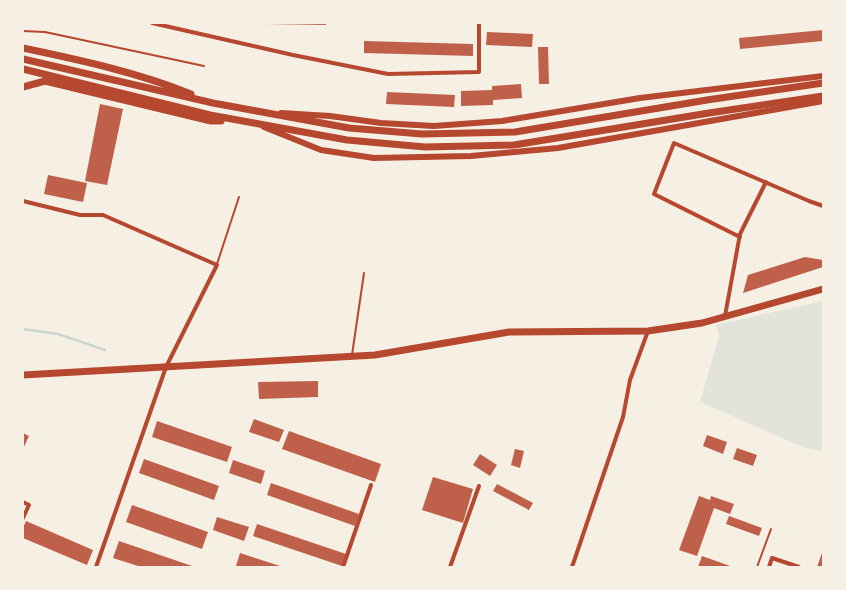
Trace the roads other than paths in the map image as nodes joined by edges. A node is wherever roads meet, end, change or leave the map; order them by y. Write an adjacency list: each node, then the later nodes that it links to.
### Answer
1 (152, 23): 2 (street)
2 (479, 23)
3 (23, 31): 6 (lane)
4 (23, 48): 13 (main road)
5 (23, 59): 13 (main road)
6 (204, 66)
7 (23, 69): 15 (main road)
8 (823, 76): 14 (main road)
9 (823, 83): 14 (main road)
10 (23, 87): 15 (main road)
11 (823, 96): 16 (main road)
12 (823, 101): 16 (main road)
13 (213, 103): 14 (main road)
14 (258, 111)
15 (240, 121): 16 (main road)
16 (257, 124)
17 (766, 182): 20 (street); 21 (street); 21 (street)
18 (239, 197): 22 (lane)
19 (23, 201): 22 (street)
20 (823, 206)
21 (740, 237): 25 (street)
22 (217, 265): 28 (street)
23 (364, 273): 27 (lane)
24 (823, 289): 25 (main road)
25 (725, 317): 26 (main road)
26 (648, 332): 27 (main road); 38 (street)
27 (352, 356): 28 (main road)
28 (166, 367): 29 (main road); 35 (street)
29 (23, 375)
30 (371, 485): 36 (street)
31 (478, 486): 37 (street)
32 (23, 502): 33 (street)
33 (23, 518)
34 (771, 529): 39 (lane)
35 (96, 567)
36 (344, 567)
37 (450, 567)
38 (572, 567)
39 (757, 567)
40 (769, 567): 41 (street)
41 (799, 567)

